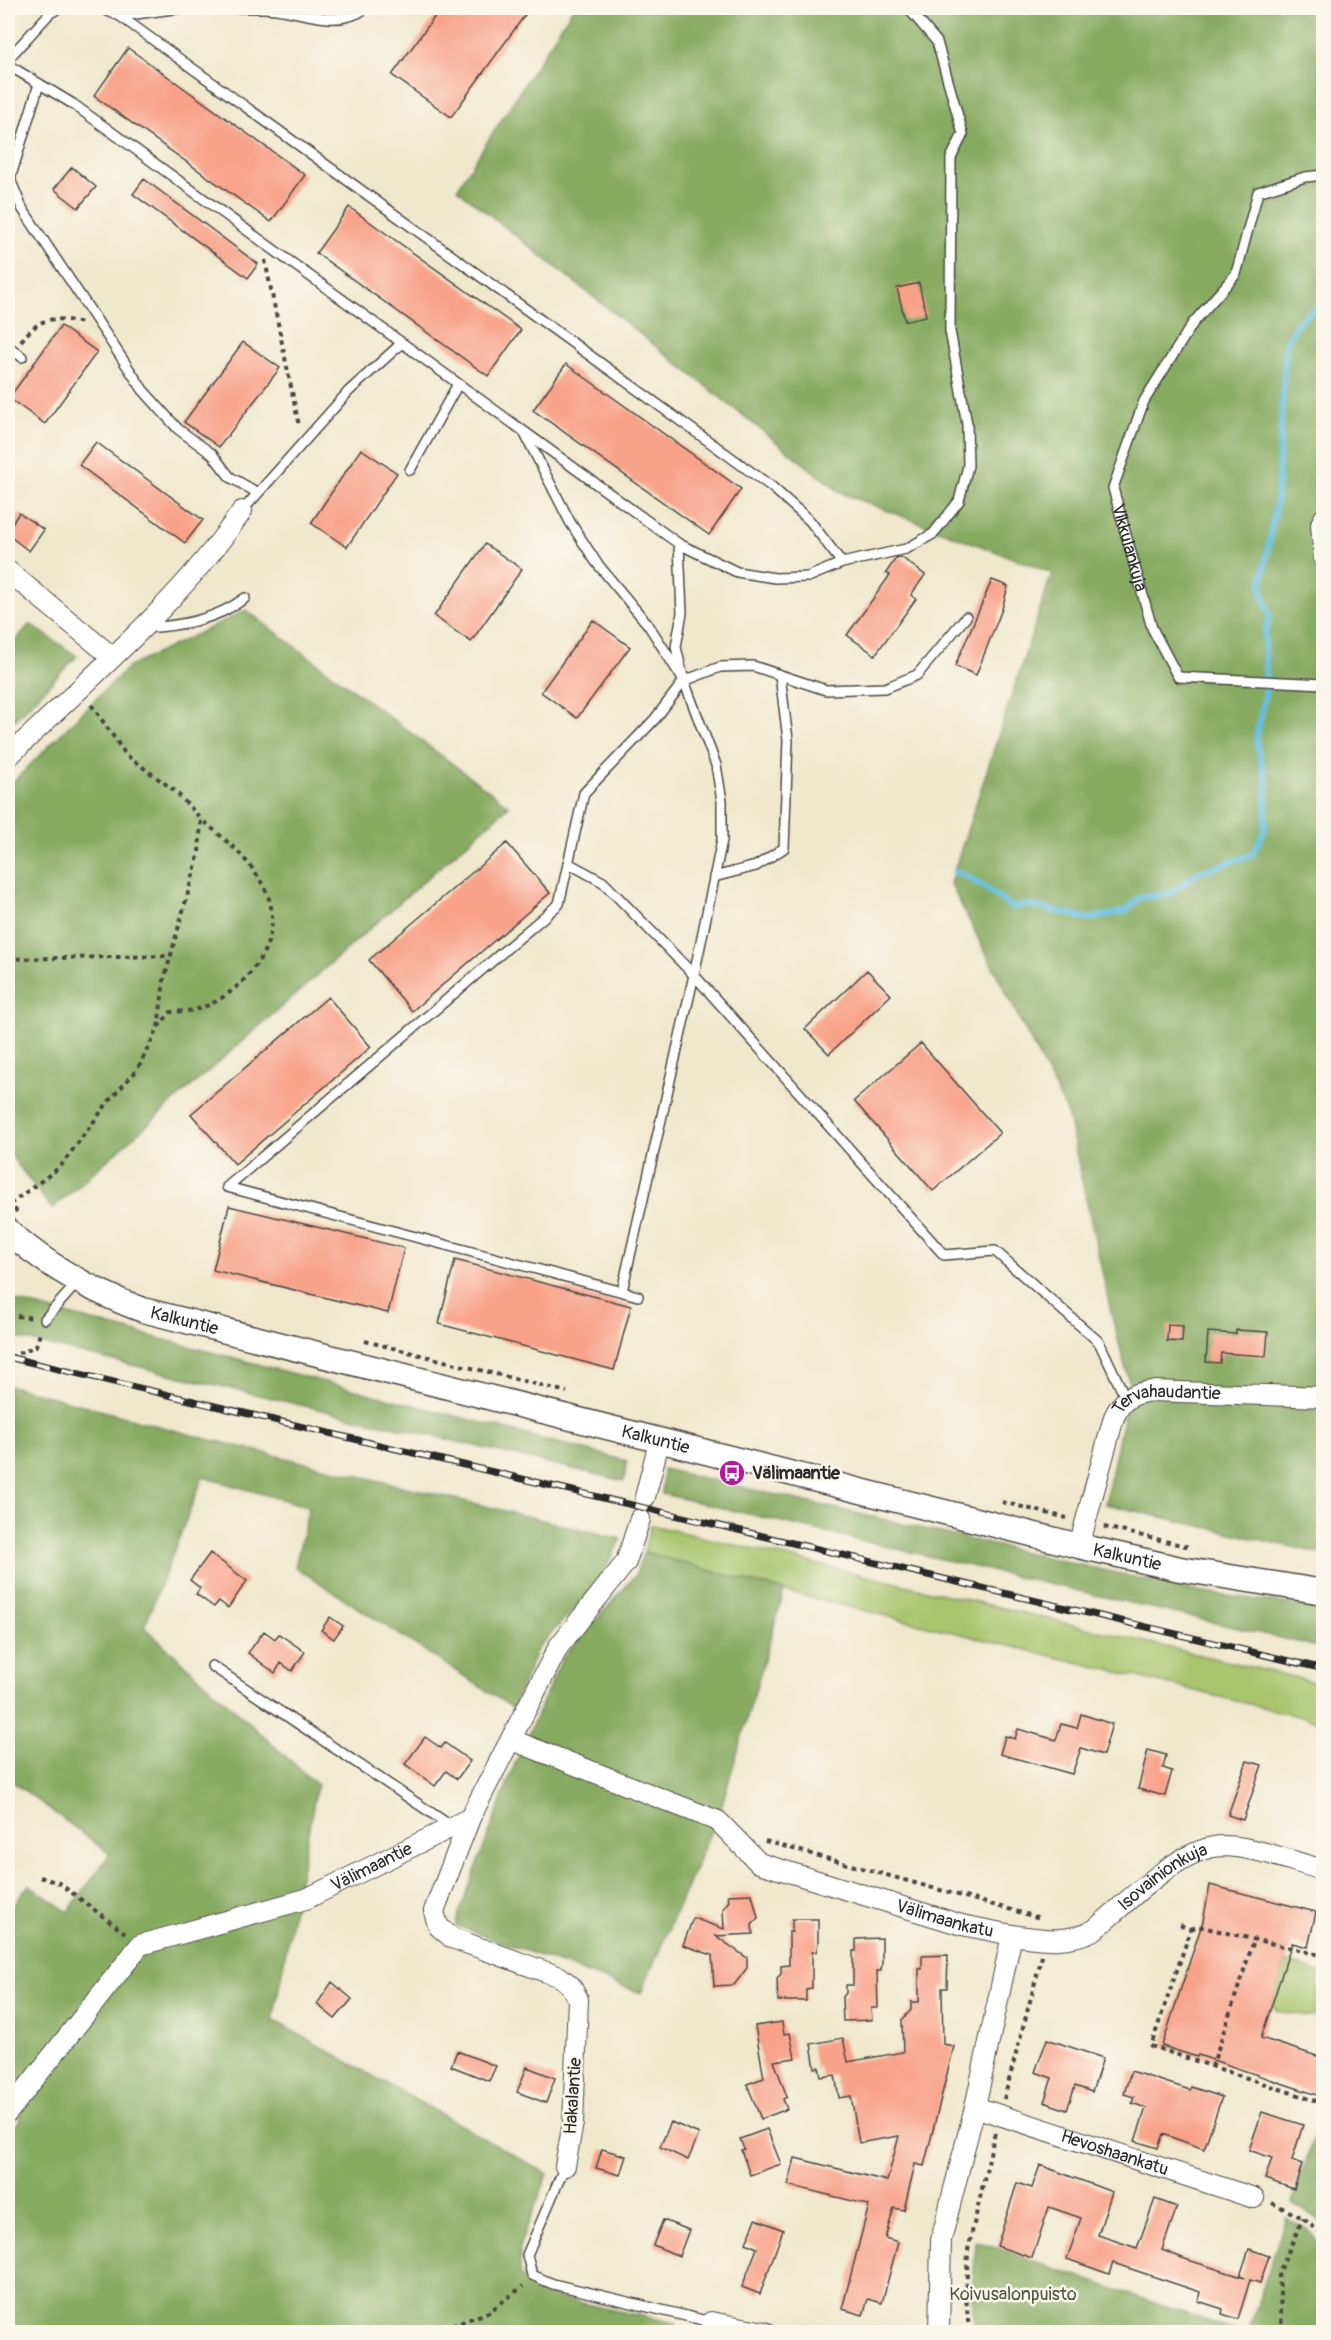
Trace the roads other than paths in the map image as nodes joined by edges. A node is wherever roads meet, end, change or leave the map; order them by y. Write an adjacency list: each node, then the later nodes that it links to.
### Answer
1 (58, 8): 8 (lane)
2 (100, 8): 7 (lane)
3 (181, 8): 7 (lane)
4 (220, 8): 5 (lane)
5 (366, 8)
6 (908, 8): 22 (lane)
7 (120, 16): 22 (lane)
8 (8, 59)
9 (8, 65): 10 (lane)
10 (39, 84): 12 (lane); 13 (lane)
11 (1323, 175): 30 (lane, Vikkulankuja)
12 (9, 182): 17 (lane)
13 (402, 343): 14 (lane); 17 (lane)
14 (458, 384): 15 (lane); 16 (lane)
15 (524, 432): 20 (lane); 29 (lane)
16 (410, 470)
17 (258, 493): 18 (lane)
18 (242, 511): 26 (street)
19 (1323, 518): 21 (street)
20 (679, 544): 22 (lane); 29 (lane)
21 (1323, 558)
22 (842, 563)
23 (8, 571): 27 (street)
24 (245, 598): 26 (lane)
25 (966, 617): 28 (lane)
26 (140, 628): 27 (street)
27 (111, 656): 31 (street)
28 (780, 675): 29 (lane); 33 (lane)
29 (684, 681): 32 (lane); 33 (lane)
30 (1323, 684)
31 (8, 757)
32 (568, 863): 34 (lane); 37 (lane)
33 (714, 877): 34 (lane)
34 (694, 975): 37 (lane); 41 (lane)
35 (16, 1225): 36 (street, Kalkuntie)
36 (79, 1281): 39 (lane); 42 (street, Kalkuntie)
37 (622, 1292): 38 (lane)
38 (638, 1296)
39 (45, 1319)
40 (1323, 1397): 41 (street, Tervahaudantie)
41 (1126, 1399): 45 (street, Tervahaudantie)
42 (659, 1442): 43 (street); 45 (street, Kalkuntie)
43 (645, 1497)
44 (640, 1519): 48 (street)
45 (1079, 1546): 46 (street, Kalkuntie)
46 (1323, 1592)
47 (212, 1666): 50 (lane)
48 (512, 1740): 49 (street); 52 (street, Välimaankatu)
49 (470, 1818): 50 (street, Välimaantie); 55 (street, Hakalantie)
50 (451, 1827): 54 (street, Välimaantie)
51 (1323, 1870): 52 (street, Isovainionkuja)
52 (1012, 1935): 53 (street, Välimaankatu)
53 (975, 2108): 56 (street, Hevoshaankatu); 59 (street, Välimaankatu)
54 (8, 2112)
55 (565, 2166): 57 (lane, Hakalantie)
56 (1254, 2198)
57 (711, 2322): 58 (street)
58 (765, 2332)
59 (939, 2332)

